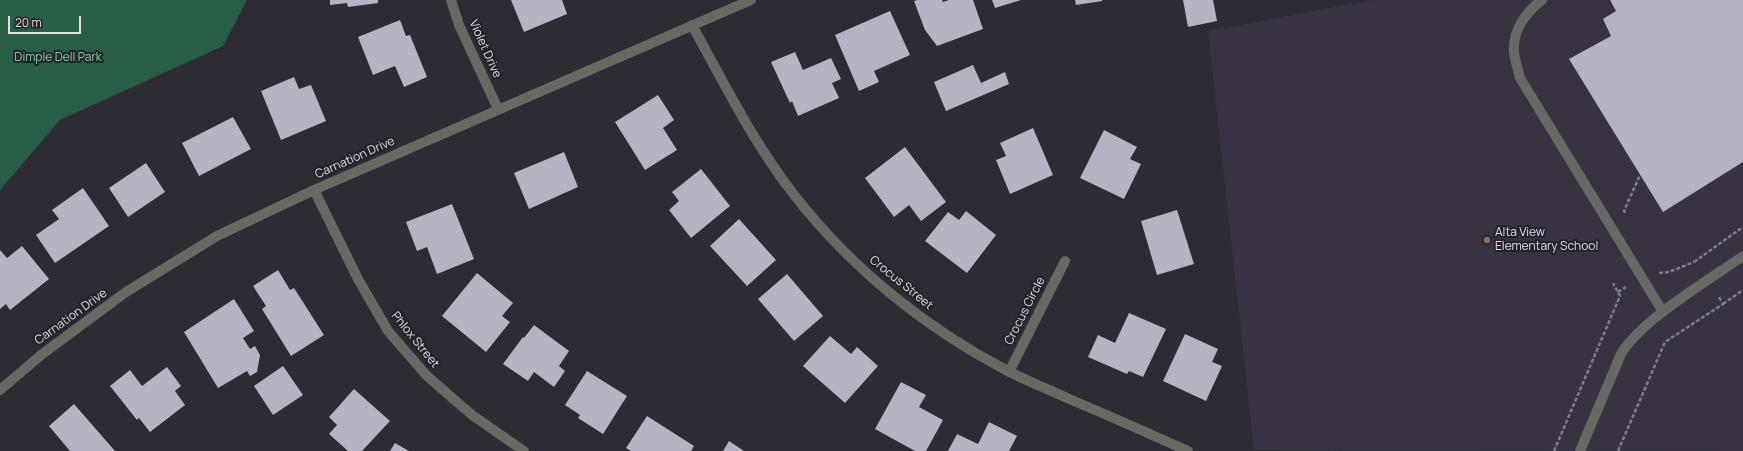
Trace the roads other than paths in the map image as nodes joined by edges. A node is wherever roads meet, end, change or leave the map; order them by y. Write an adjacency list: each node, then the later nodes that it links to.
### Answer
1 (451, 0): 5 (street, Violet Drive)
2 (750, 0): 4 (street, Carnation Drive)
3 (1542, 0): 9 (street)
4 (692, 25): 5 (street, Carnation Drive); 10 (street, Crocus Street)
5 (498, 109): 6 (street, Carnation Drive)
6 (314, 190): 11 (street, Carnation Drive); 12 (street, Phlox Street)
7 (1743, 256): 9 (street)
8 (1065, 261): 10 (street, Crocus Circle)
9 (1663, 312): 14 (street)
10 (1009, 372): 13 (street, Crocus Street)
11 (0, 390)
12 (524, 451)
13 (1188, 451)
14 (1580, 451)

